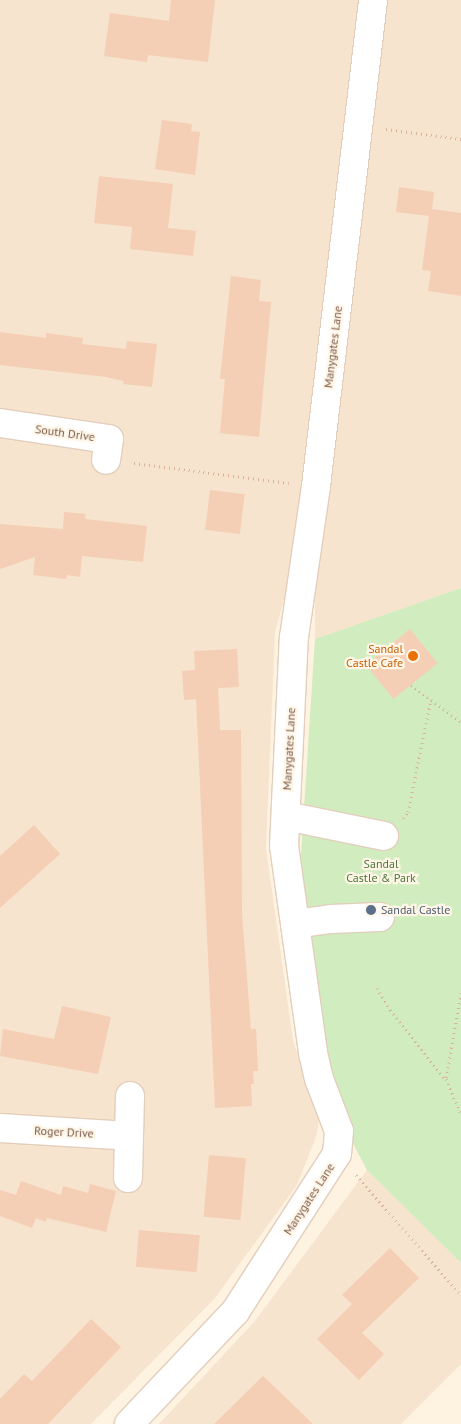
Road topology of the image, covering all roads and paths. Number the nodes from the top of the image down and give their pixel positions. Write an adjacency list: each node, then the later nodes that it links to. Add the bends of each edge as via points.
1 (373, 0): 2 (street, Manygates Lane)
2 (360, 126): 3 (path); 6 (street, Manygates Lane)
3 (461, 139)
4 (0, 423): 5 (street, South Drive, via 109,439)
5 (106, 460): 6 (path)
6 (316, 486): 10 (street, Manygates Lane, via 294,636)
7 (411, 685): 8 (path)
8 (431, 699): 9 (path); 11 (path, via 408,812)
9 (461, 722)
10 (286, 816): 11 (street); 13 (street, Manygates Lane, via 284,846)
11 (392, 829)
12 (380, 917): 13 (street)
13 (295, 924): 21 (street, Manygates Lane, via 313,1052 319,1079 339,1131)
14 (378, 988): 16 (path, via 390,1010)
15 (461, 993): 16 (path)
16 (446, 1079): 18 (path)
17 (130, 1096): 20 (street)
18 (461, 1114)
19 (0, 1128): 20 (street, Roger Drive)
20 (129, 1136): 22 (street)
21 (338, 1154): 23 (path); 24 (street, Manygates Lane, via 235,1312)
22 (128, 1178)
23 (461, 1295)
24 (129, 1424)

